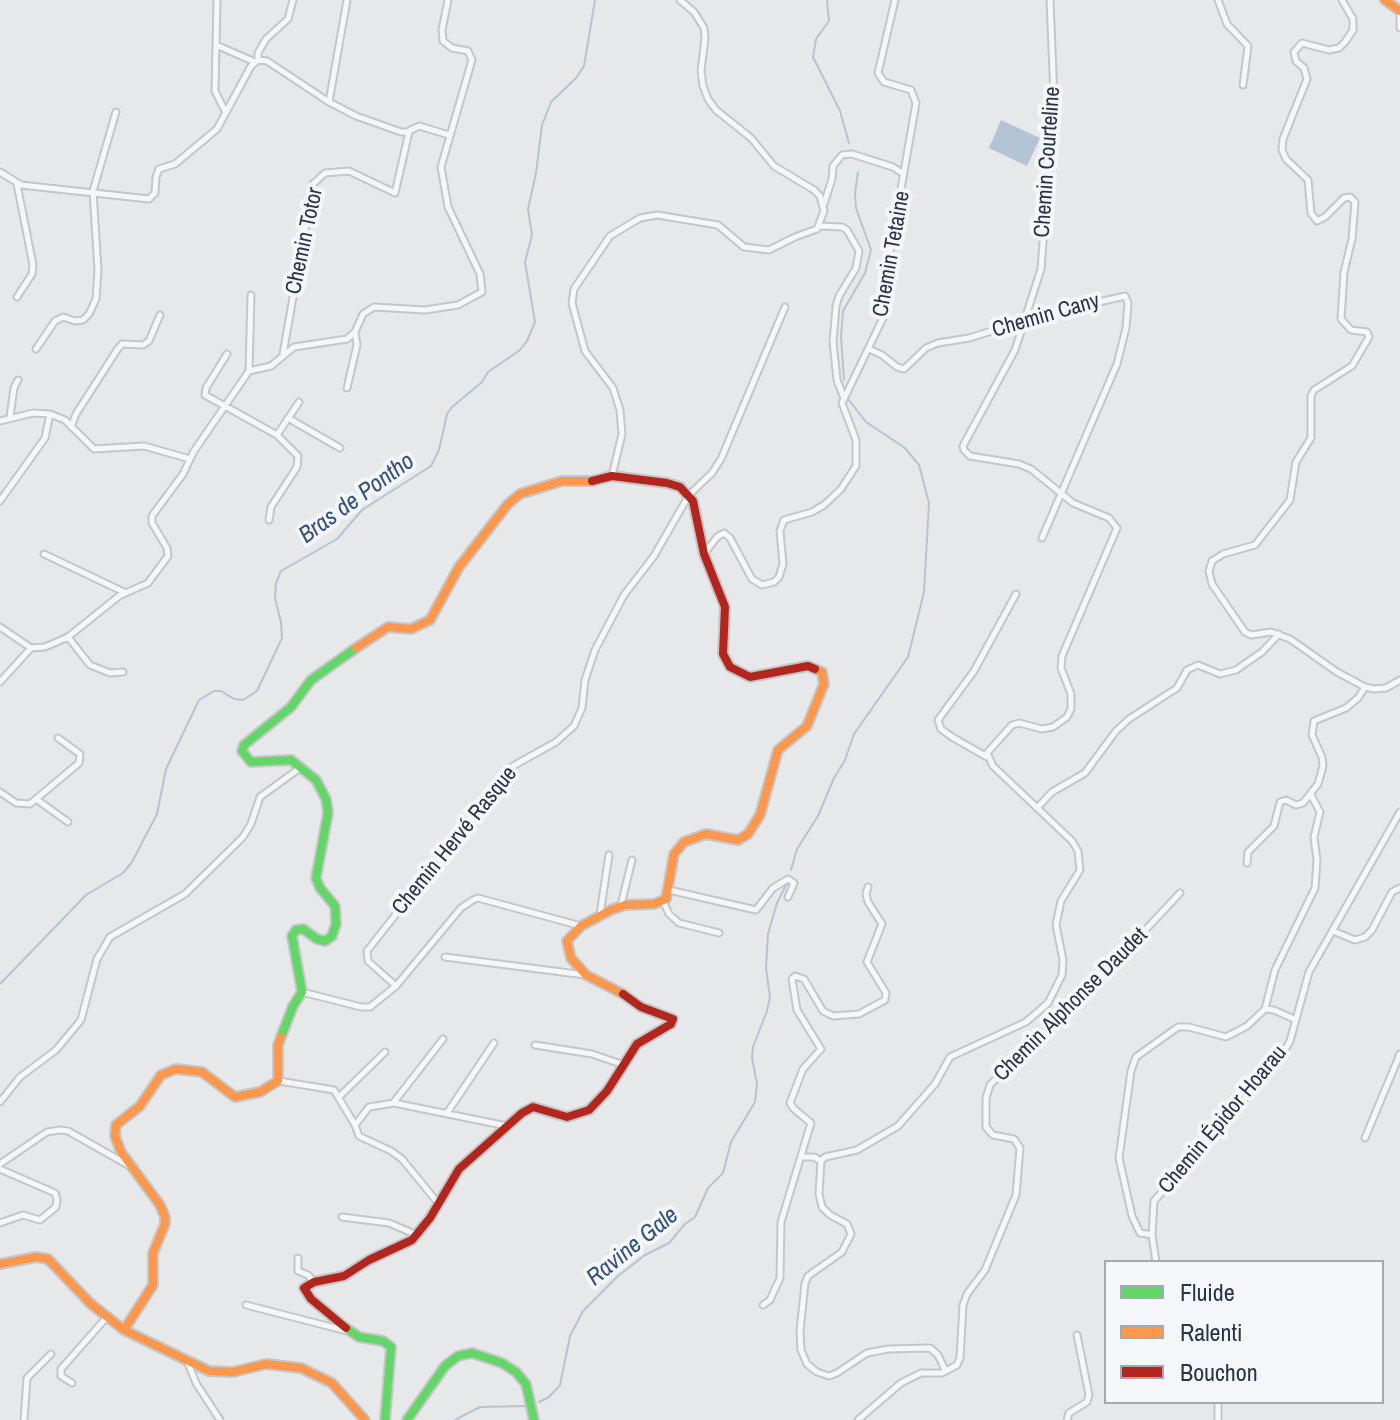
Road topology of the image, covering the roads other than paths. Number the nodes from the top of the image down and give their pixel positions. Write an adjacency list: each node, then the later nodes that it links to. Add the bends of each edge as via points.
1 (217, 0): 13 (street)
2 (293, 0): 14 (street, via 288,19 266,39)
3 (347, 0): 16 (street)
4 (448, 0): 20 (street, via 443,41 472,56)
5 (680, 0): 25 (street, via 704,28 703,86 716,110 751,138 774,166 814,190)
6 (895, 0): 22 (street, via 878,73 884,82 907,88 916,98)
7 (1050, 0): 31 (street, Chemin Courteline, via 1054,98 1041,269)
8 (1218, 0): 15 (street, via 1227,24 1248,46)
9 (1342, 0): 62 (street, via 1353,19 1345,42 1329,50 1302,43 1294,52 1307,79 1282,150 1308,180 1311,213 1317,221 1344,198 1355,202 1341,319 1369,337 1352,366 1311,396 1311,438 1296,462 1290,500 1255,545 1223,554 1212,561 1209,571 1212,584 1245,632)
10 (1385, 0): 11 (street)
11 (1400, 13): 12 (street)
12 (1400, 28)
13 (216, 45): 14 (street); 18 (street, via 215,91)
14 (257, 61): 16 (street, via 267,61); 18 (street)
15 (1243, 85)
16 (329, 102): 19 (street)
17 (116, 112): 24 (street)
18 (226, 113): 24 (street, via 202,143 175,164 159,169 153,196 145,200)
19 (409, 132): 20 (street, via 419,126); 36 (street, Chemin Totor, via 395,193 349,171 325,173 313,184)
20 (449, 135): 32 (street, via 441,167 448,207 480,274 482,292 458,305 425,310 374,307 363,314)
21 (0, 172): 23 (street)
22 (902, 174): 25 (street, Chemin Tetaine, via 845,154 835,161); 34 (street, Chemin Tetaine, via 884,316)
23 (17, 184): 24 (street); 28 (street, via 33,270)
24 (93, 191): 33 (street, via 96,299 83,320 55,321)
25 (824, 204): 26 (street)
26 (820, 226): 40 (street, Chemin Tetaine, via 847,230 859,251 836,306 833,342); 51 (street, via 769,250 744,247 718,225 657,215 640,218 610,236 574,289 572,303 585,351 613,388 620,410 622,434)
27 (251, 295): 37 (street)
28 (17, 297)
29 (785, 307): 53 (street, via 729,443 712,473)
30 (160, 315): 47 (street, via 149,341 122,344 117,350)
31 (1022, 321): 34 (street, Chemin Cany, via 926,348 904,369); 52 (street, Chemin Courteline, via 1015,350 963,446 970,456 1031,469); 52 (street, Chemin Cany, via 1121,295 1127,299 1117,364)
32 (355, 332): 36 (street, via 341,341 294,347); 39 (street)
33 (36, 349)
34 (869, 349): 40 (street, Chemin Tetaine)
35 (227, 354): 42 (street, via 205,393)
36 (283, 355): 37 (street, via 271,366)
37 (249, 371): 42 (street)
38 (18, 380): 44 (street)
39 (347, 388)
40 (844, 398): 58 (street, Chemin Tetaine, via 842,407 858,450 856,466 824,505 784,520 779,577 765,585 755,582 724,533)
41 (299, 402): 45 (street)
42 (224, 407): 48 (street); 50 (street)
43 (50, 414): 44 (street); 47 (street); 54 (street, via 45,438)
44 (10, 418): 46 (street)
45 (288, 418): 48 (street); 49 (street)
46 (0, 421)
47 (71, 427): 50 (street, via 94,449 144,446)
48 (277, 435): 55 (street, via 299,462)
49 (340, 448)
50 (190, 459): 59 (street, via 152,516 167,548 166,560 148,583)
51 (612, 476): 53 (street, via 667,483); 71 (street, via 553,483 514,498 459,567 430,620 411,629 379,632 311,680 291,707 242,748 251,762 285,758)
52 (1061, 492): 56 (street, Chemin Cany); 70 (street, via 1117,528 1062,656 1071,709 1053,727 1008,726 990,747)
53 (689, 495): 58 (street); 94 (street, Chemin Hervé Rasque, via 595,650 574,726 513,766 367,951 368,961)
54 (0, 501)
55 (269, 520)
56 (1042, 538)
57 (44, 554): 59 (street)
58 (704, 554): 83 (street, via 725,607 723,654 730,667 750,677 808,666 822,672 825,682 807,726 778,750 755,826 738,840 706,834 684,842 674,854)
59 (126, 593): 63 (street)
60 (1016, 594): 70 (street, via 974,671 938,720 941,729)
61 (0, 627): 64 (street)
62 (1279, 634): 68 (street); 75 (street, via 1236,670 1220,674 1198,665 1187,670 1177,688 1116,731 1085,773 1052,792)
63 (68, 637): 64 (street); 65 (street, via 90,665)
64 (31, 648): 67 (street)
65 (123, 672)
66 (1400, 680): 68 (street, via 1386,688)
67 (0, 682)
68 (1365, 687): 73 (street, via 1346,708 1318,717 1312,725 1323,766)
69 (58, 738): 74 (street, via 82,758)
70 (988, 758): 75 (street)
71 (301, 768): 95 (street, via 316,780 327,803 316,878 337,918 325,941 303,929 292,936); 106 (street, via 260,797 243,837 185,894 110,937 97,959 81,1020)
72 (0, 792): 74 (street, via 23,805)
73 (1311, 795): 80 (street, via 1299,804 1280,802 1274,826 1248,852); 96 (street, via 1320,812 1314,837 1315,888 1275,970)
74 (36, 799): 77 (street)
75 (1037, 808): 113 (street, via 1072,841 1081,860 1058,912 1063,960 1055,992 1026,1022 950,1057 935,1084 898,1126 857,1150)
76 (1400, 812): 90 (street, Chemin Épidor Hoarau)
77 (68, 822)
78 (609, 855): 88 (street)
79 (632, 860): 87 (street)
80 (1247, 863)
81 (868, 887): 112 (street, via 868,902 882,924 867,962 885,1000 859,1014 833,1016 823,1011 804,979 792,979 797,1010 821,1049 803,1069 790,1103 811,1123)
82 (1400, 888): 90 (street, via 1392,892 1365,937 1355,940)
83 (669, 890): 85 (street, via 756,910 776,885 788,879 794,883); 86 (street)
84 (1180, 893): 133 (street, Chemin Alphonse Daudet, via 1063,1018 990,1085 986,1127 993,1135 1014,1139 1020,1148 1016,1195 985,1270 963,1305 960,1358)
85 (788, 897)
86 (663, 901): 87 (street); 91 (street, via 679,923)
87 (620, 906): 88 (street)
88 (600, 915): 89 (street)
89 (581, 926): 93 (street, via 567,946); 94 (street, via 478,898 461,908)
90 (1333, 931): 97 (street, Chemin Épidor Hoarau, via 1309,972)
91 (719, 933)
92 (445, 957): 93 (street)
93 (586, 975): 103 (street, via 673,1019 669,1027 640,1041)
94 (396, 986): 95 (street, via 366,1008)
95 (302, 992): 104 (street, via 278,1045)
96 (1265, 1009): 97 (street); 120 (street, via 1226,1037 1189,1027 1173,1029 1136,1057 1119,1158 1132,1216 1140,1233)
97 (1294, 1020): 120 (street, Chemin Épidor Hoarau, via 1280,1059 1154,1201)
98 (443, 1039): 107 (street)
99 (494, 1043): 108 (street)
100 (535, 1045): 103 (street)
101 (385, 1052): 105 (street)
102 (1400, 1055): 111 (street)
103 (624, 1065): 110 (street, via 597,1104 582,1114 559,1116 533,1107)
104 (278, 1081): 105 (street, via 326,1087); 114 (street, via 244,1097 227,1093 193,1069 161,1075 140,1106 114,1128)
105 (340, 1096): 109 (street)
106 (0, 1102)
107 (394, 1103): 108 (street); 109 (street, via 369,1107)
108 (447, 1113): 110 (street)
109 (355, 1125): 116 (street, via 362,1139 402,1159)
110 (507, 1126): 116 (street, via 459,1169)
111 (1365, 1138)
112 (802, 1158): 113 (street); 126 (street, via 781,1222 780,1278)
113 (821, 1161): 133 (street, via 822,1207 847,1224 851,1234 842,1252 813,1270 805,1283 800,1341 807,1364 829,1376 867,1353 928,1348)
114 (129, 1166): 115 (street, via 60,1130 47,1132); 128 (street, via 160,1205 165,1224 153,1253 153,1285)
115 (0, 1167): 118 (street, via 55,1193 56,1207 40,1220 23,1215)
116 (438, 1203): 119 (street)
117 (342, 1217): 119 (street, via 389,1223)
118 (0, 1223)
119 (417, 1235): 124 (street, via 344,1276)
120 (1152, 1235): 122 (street, Chemin Épidor Hoarau)
121 (298, 1258): 124 (street, via 298,1271)
122 (1156, 1260)
123 (0, 1264): 127 (street, via 48,1259)
124 (314, 1282): 129 (street, via 304,1288 308,1296)
125 (246, 1305): 129 (street)
126 (763, 1305)
127 (106, 1318): 128 (street); 134 (street, via 61,1369 61,1376)
128 (124, 1330): 132 (street)
129 (351, 1332): 138 (street, via 391,1347)
130 (1077, 1335): 142 (street, via 1089,1395)
131 (51, 1354): 135 (street, via 27,1378)
132 (188, 1363): 136 (street); 137 (street, via 221,1372 266,1364 301,1368 332,1383)
133 (945, 1370): 141 (street, via 901,1383)
134 (72, 1383)
135 (24, 1420)
136 (220, 1420)
137 (365, 1420)
138 (385, 1420)
139 (407, 1420): 140 (street, via 445,1366 472,1353 516,1372 526,1384)
140 (534, 1420)
141 (858, 1420)
142 (1067, 1420)

